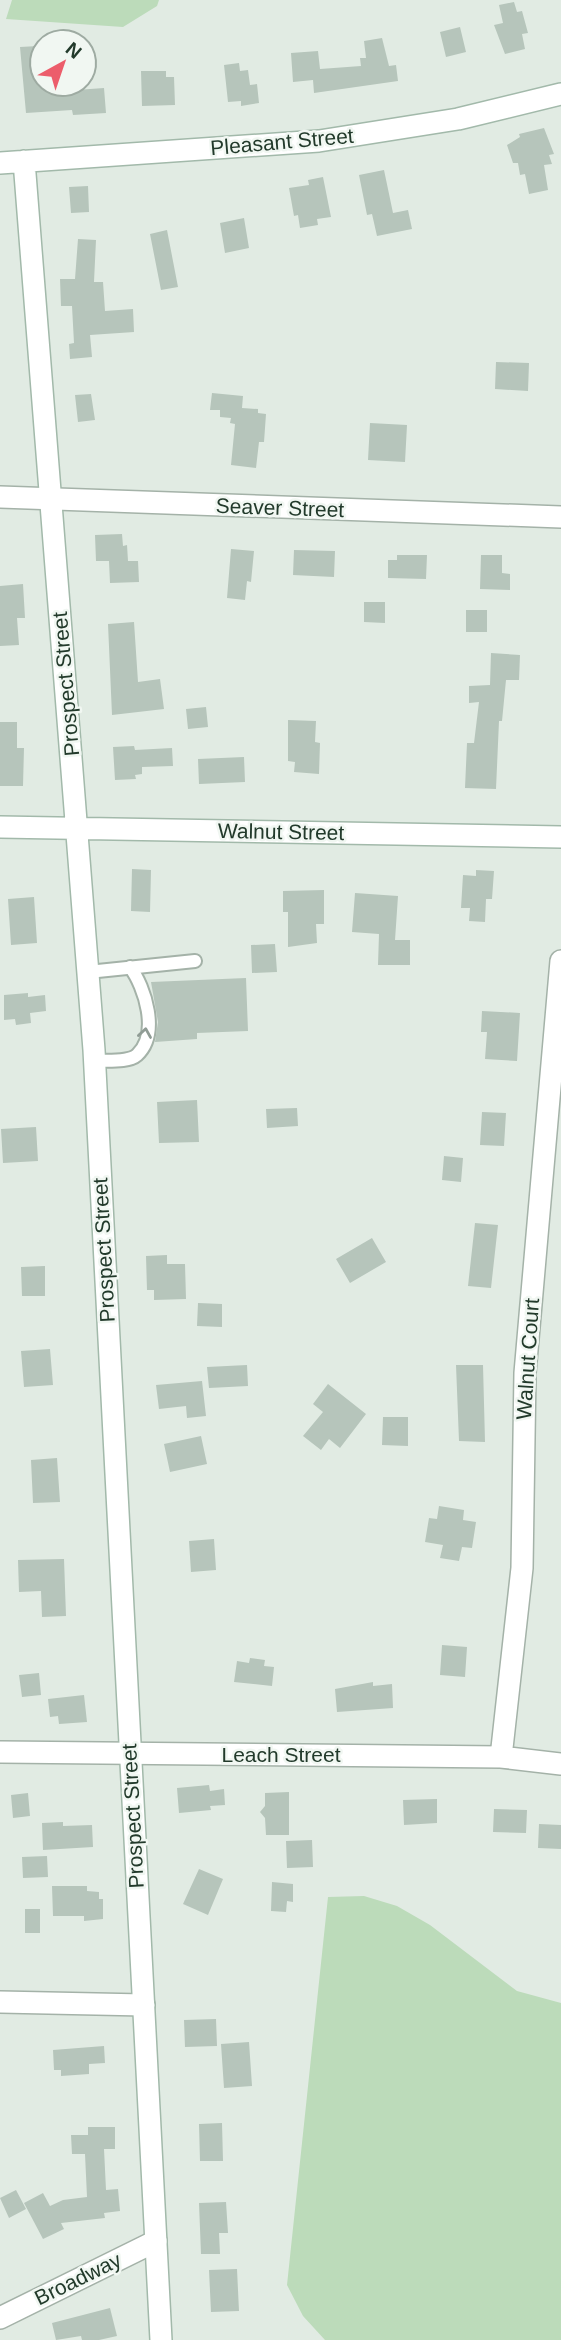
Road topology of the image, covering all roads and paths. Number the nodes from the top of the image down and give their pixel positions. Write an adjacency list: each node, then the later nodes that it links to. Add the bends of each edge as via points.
1 (561, 94): 2 (street, Pleasant Street, via 458,119 319,141)
2 (24, 161): 3 (street, Pleasant Street); 5 (street, Prospect Street)
3 (0, 163)
4 (0, 497): 5 (street, Seaver Street)
5 (51, 500): 6 (street, Seaver Street); 8 (street, Prospect Street)
6 (561, 517)
7 (0, 827): 8 (street, Walnut Street)
8 (77, 828): 9 (street, Walnut Street); 13 (street, Prospect Street)
9 (561, 838)
10 (195, 961): 12 (lane)
11 (561, 961): 17 (street, Walnut Court, via 525,1373 522,1568)
12 (130, 967): 13 (lane); 14 (lane, one-way to 12, via 131,1058 144,1043 144,995)
13 (88, 972): 14 (street, Prospect Street)
14 (94, 1061): 16 (street, Prospect Street)
15 (0, 1752): 16 (street, Leach Street)
16 (130, 1754): 17 (street, Leach Street); 20 (street, Prospect Street)
17 (500, 1757): 18 (street, Leach Street)
18 (561, 1764)
19 (0, 2002): 20 (street)
20 (144, 2005): 21 (street, Prospect Street)
21 (156, 2241): 22 (street, Broadway); 23 (street, Prospect Street)
22 (0, 2318)
23 (162, 2340)

